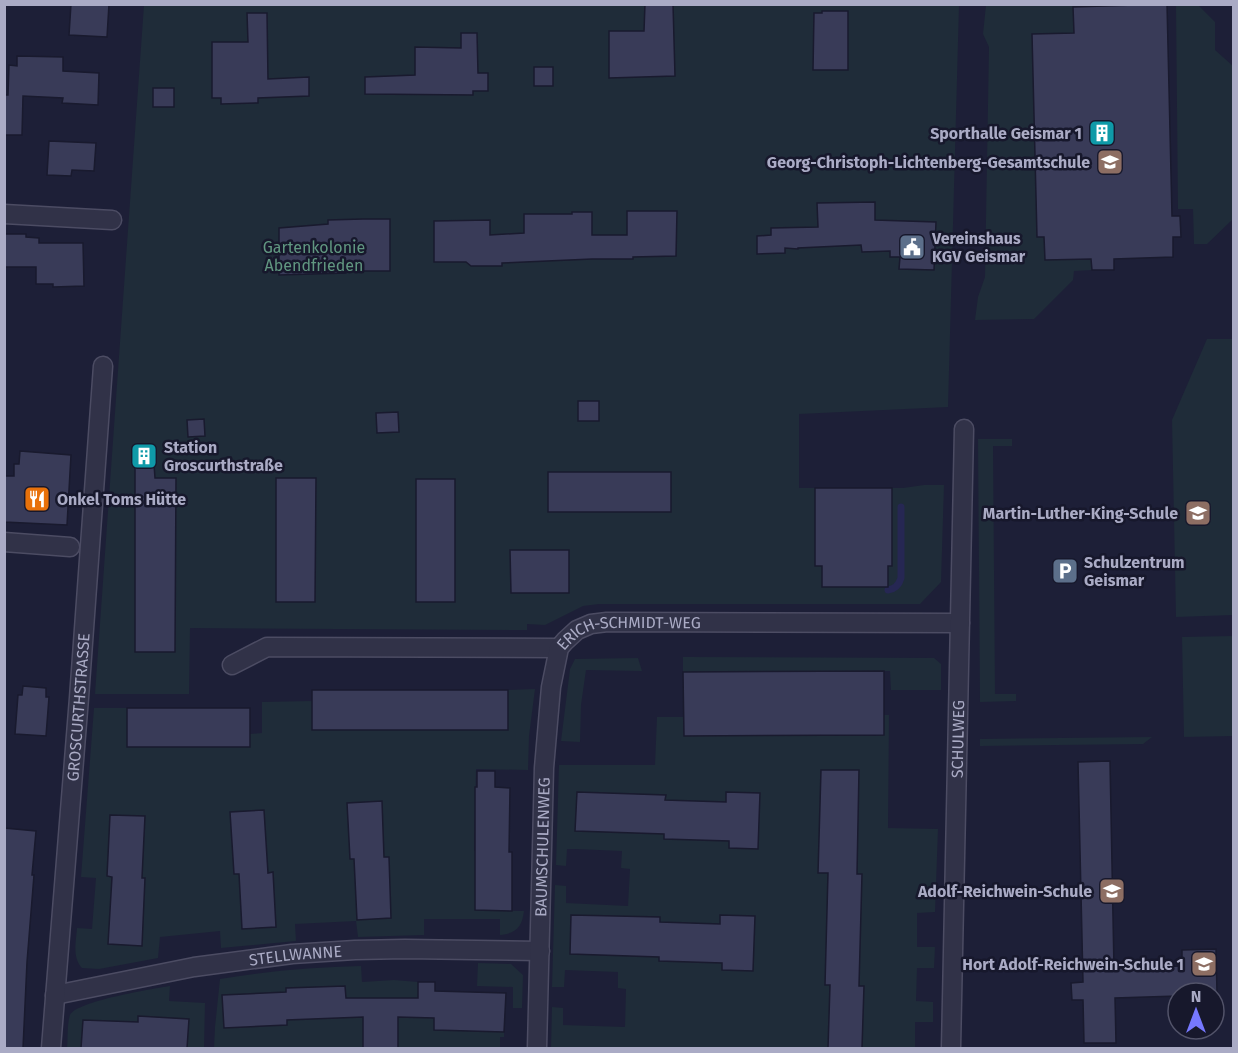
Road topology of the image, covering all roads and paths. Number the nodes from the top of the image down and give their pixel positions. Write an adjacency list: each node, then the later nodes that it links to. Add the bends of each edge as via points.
1 (4, 214): 2 (street)
2 (112, 220)
3 (103, 366): 11 (street, GROSCURTHSTRASSE)
4 (964, 429): 7 (street, SCHULWEG)
5 (4, 542): 6 (street)
6 (70, 547)
7 (960, 623): 8 (street, ERICH-SCHMIDT-WEG, via 607,622 578,630); 14 (street, SCHULWEG)
8 (559, 648): 9 (street, ERICH-SCHMIDT-WEG, via 267,647); 10 (street, BAUMSCHULENWEG, via 551,687 544,768)
9 (232, 665)
10 (540, 951): 11 (street, STELLWANNE, via 405,949 292,954 194,967); 13 (street, BAUMSCHULENWEG)
11 (55, 995): 12 (street, GROSCURTHSTRASSE)
12 (51, 1048)
13 (537, 1048)
14 (951, 1048)

